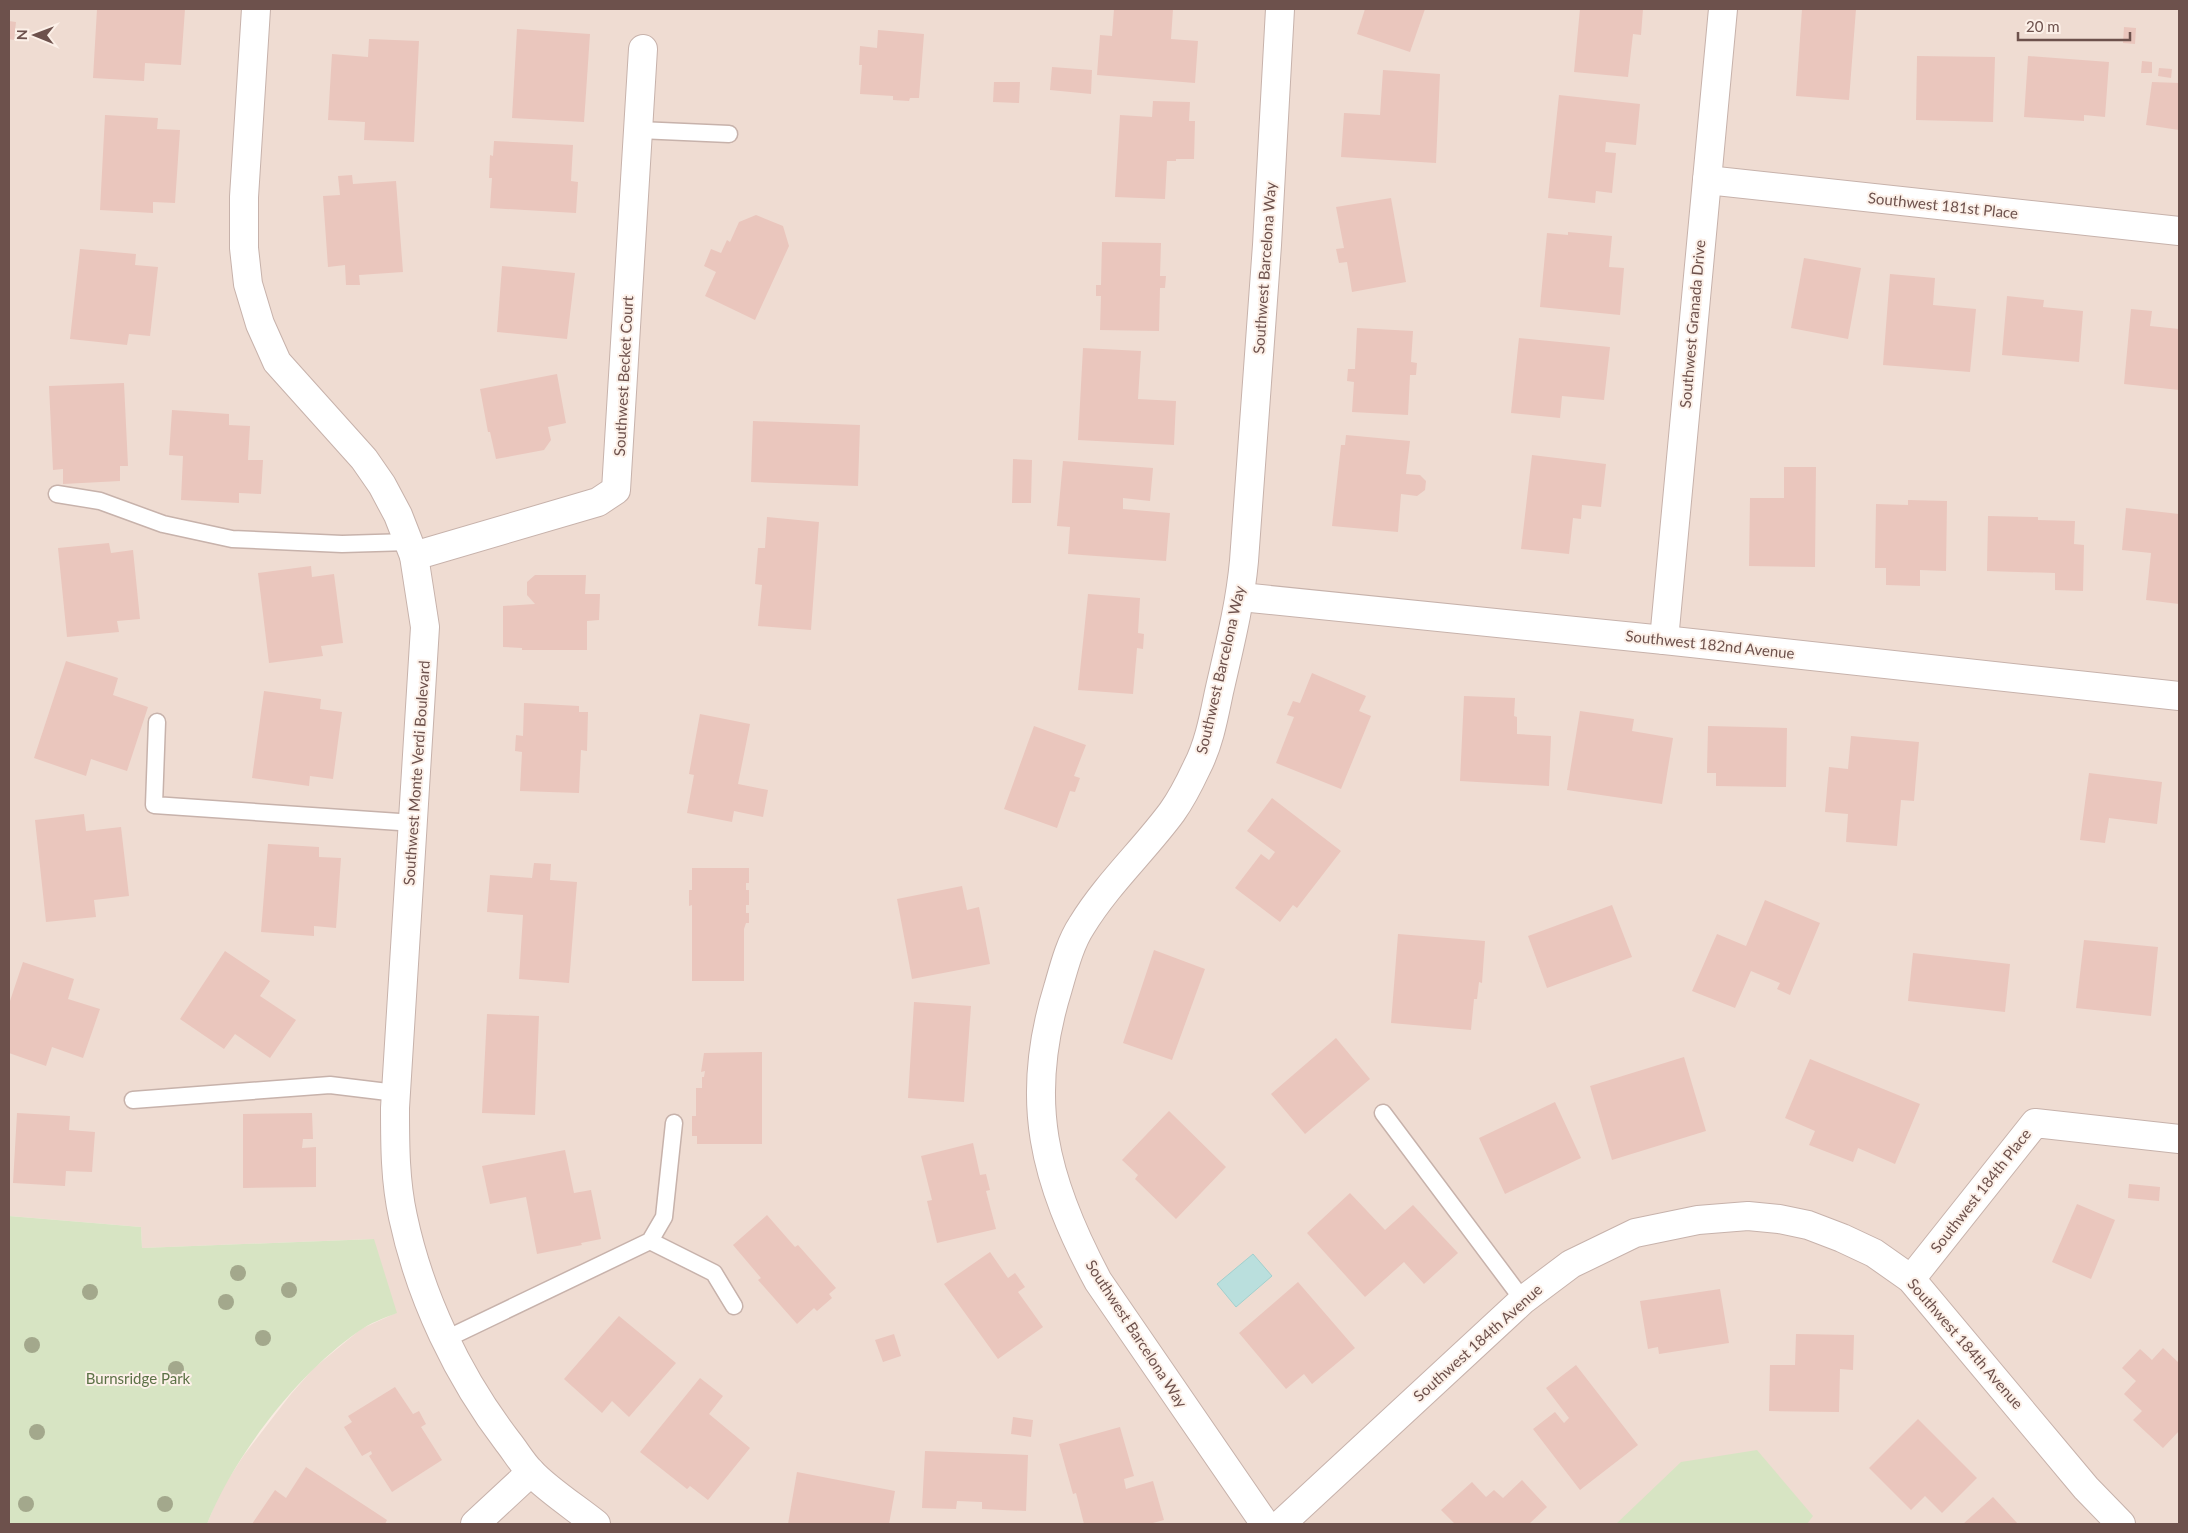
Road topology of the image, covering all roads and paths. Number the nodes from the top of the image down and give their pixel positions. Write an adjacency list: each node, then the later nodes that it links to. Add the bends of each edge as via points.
1 (256, 9): 10 (street, Southwest Monte Verdi Boulevard, via 244,197 248,284 260,324 277,362 364,459 382,485)
2 (1280, 9): 11 (street, Southwest Barcelona Way, via 1267,245)
3 (1723, 9): 7 (street, Southwest Granada Drive)
4 (643, 49): 5 (street, Southwest Becket Court)
5 (639, 130): 6 (lane); 10 (street, Southwest Becket Court, via 616,490 598,502)
6 (729, 134)
7 (1707, 180): 8 (street, Southwest 181st Place); 12 (street, Southwest Granada Drive)
8 (2179, 231)
9 (57, 494): 10 (lane, via 100,501 163,524 232,538)
10 (412, 549): 15 (street, Southwest Monte Verdi Boulevard, via 425,627)
11 (1241, 597): 12 (street, Southwest 182nd Avenue); 29 (street, Southwest Barcelona Way, via 1212,721 1198,765 1174,810 1081,926 1049,1016 1040,1079 1043,1136 1056,1188 1075,1238 1098,1281)
12 (1664, 640): 13 (street, Southwest 182nd Avenue)
13 (2179, 696)
14 (157, 722): 15 (lane, via 154,805)
15 (414, 823): 16 (street, Southwest Monte Verdi Boulevard)
16 (396, 1093): 17 (lane, via 330,1086); 25 (street, Southwest Monte Verdi Boulevard, via 396,1166 403,1217 417,1269)
17 (133, 1100)
18 (1383, 1113): 23 (lane)
19 (674, 1123): 21 (lane, via 664,1217)
20 (2179, 1139): 22 (street, Southwest 184th Place, via 2035,1123)
21 (650, 1241): 24 (lane, via 714,1273); 25 (lane)
22 (1912, 1280): 23 (street, Southwest 184th Avenue, via 1874,1253 1842,1238 1808,1225 1748,1216 1698,1220 1635,1234 1571,1264); 31 (street, Southwest 184th Avenue, via 2086,1488)
23 (1523, 1300): 30 (street, Southwest 184th Avenue)
24 (734, 1306)
25 (446, 1339): 26 (street, Southwest Monte Verdi Boulevard, via 461,1371 496,1427)
26 (531, 1472): 27 (street); 28 (street, Southwest Monte Verdi Boulevard)
27 (475, 1524)
28 (596, 1524)
29 (1265, 1524)
30 (1281, 1524)
31 (2121, 1524)

